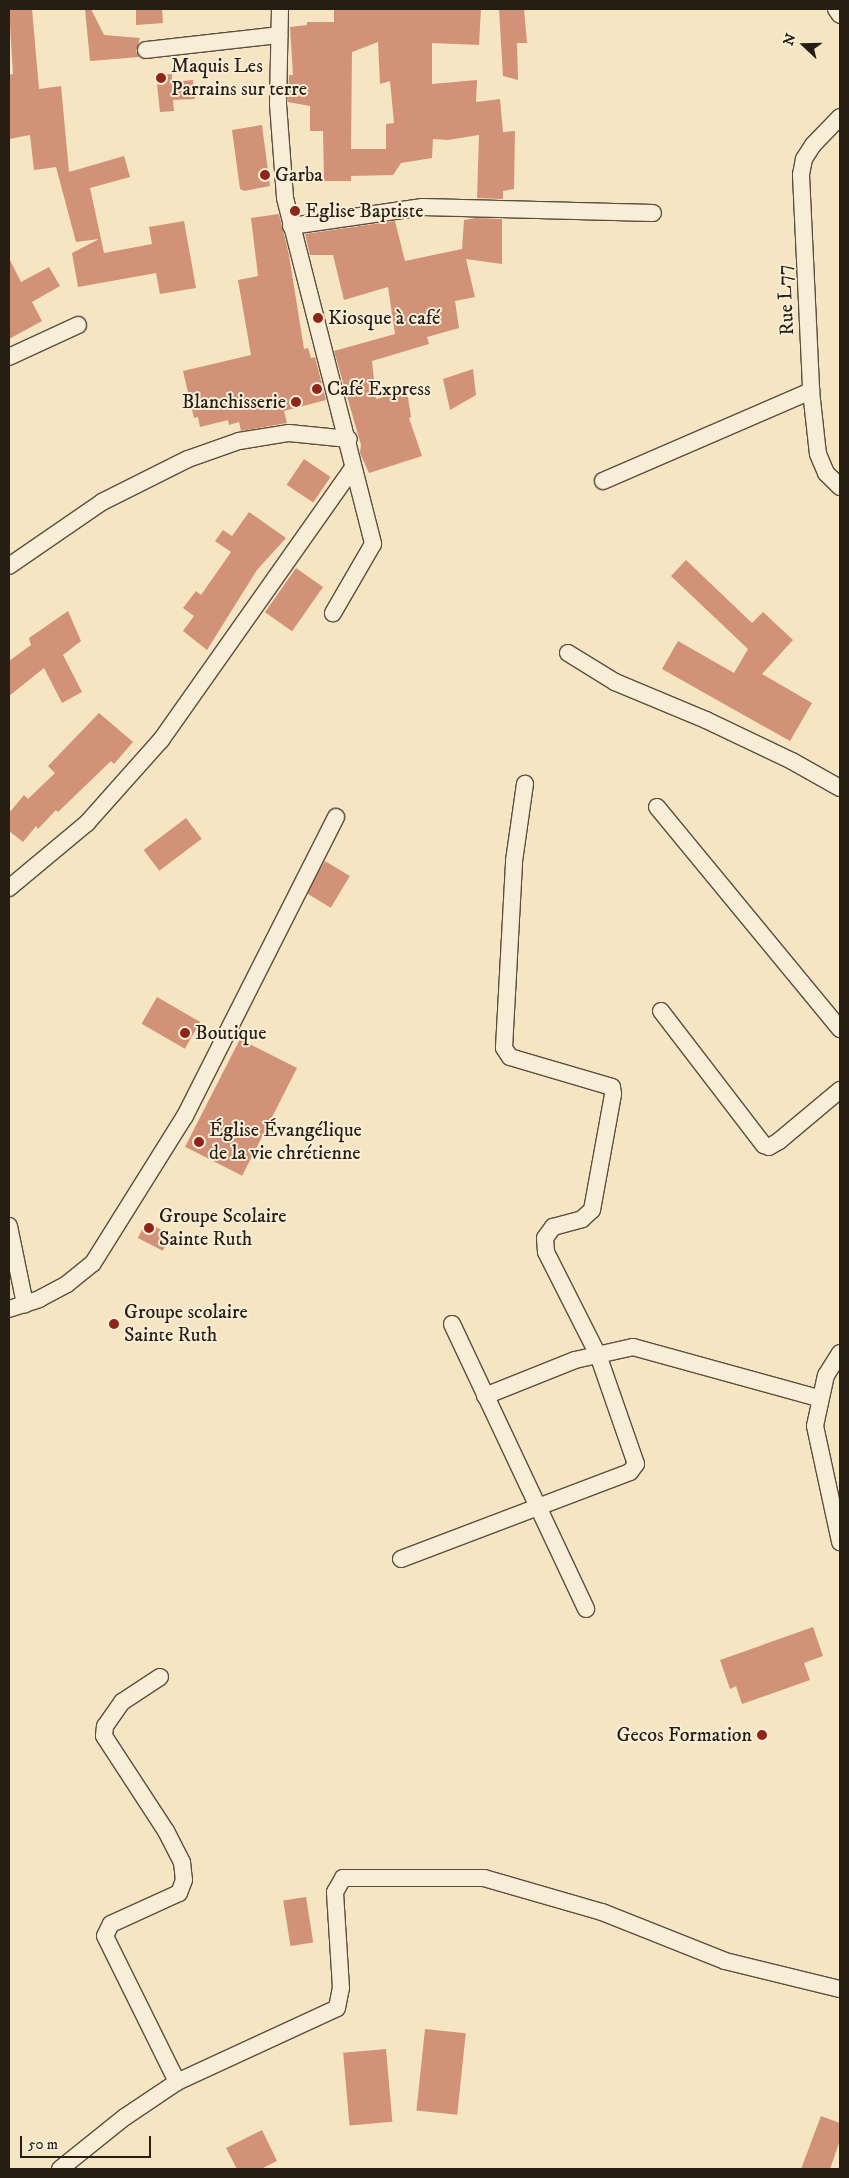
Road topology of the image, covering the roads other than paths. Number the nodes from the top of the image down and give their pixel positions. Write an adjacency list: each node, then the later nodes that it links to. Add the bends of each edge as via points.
1 (280, 9): 4 (street)
2 (836, 9): 3 (street)
3 (840, 15)
4 (279, 35): 5 (street); 8 (street, via 278,104 285,198)
5 (146, 50)
6 (840, 117): 11 (street, Rue L77, via 813,145 804,159 801,175)
7 (653, 213): 8 (street, via 423,207)
8 (291, 226): 12 (street)
9 (78, 326): 10 (street)
10 (9, 358)
11 (811, 391): 14 (street); 15 (street, Rue L77, via 818,454 826,473)
12 (348, 439): 13 (street); 16 (street, via 289,433 239,441 188,459 102,502)
13 (352, 469): 17 (street, via 371,526 373,544); 23 (street, via 161,740 87,823)
14 (603, 481)
15 (840, 487)
16 (9, 566)
17 (332, 613)
18 (568, 653): 20 (street, via 615,682 732,732)
19 (525, 784): 32 (street, via 512,889 504,1048 510,1057 606,1083 614,1094 592,1210 582,1219 553,1227 545,1238 546,1252)
20 (840, 788)
21 (657, 807): 25 (street)
22 (336, 818): 28 (street, via 185,1116 93,1263 67,1284)
23 (9, 888)
24 (661, 1012): 26 (street, via 764,1145 769,1147 779,1141)
25 (840, 1029)
26 (840, 1090)
27 (9, 1226): 28 (street)
28 (25, 1304): 29 (street)
29 (9, 1309)
30 (452, 1324): 33 (street)
31 (840, 1353): 34 (street, via 826,1375)
32 (598, 1355): 33 (street, via 575,1360); 34 (street, via 640,1348); 35 (street, via 636,1464 630,1472)
33 (485, 1396): 35 (street)
34 (818, 1398): 36 (street, via 814,1426)
35 (536, 1505): 37 (street); 38 (street)
36 (840, 1542)
37 (401, 1559)
38 (586, 1609)
39 (160, 1677): 41 (street, via 122,1702 105,1726 104,1736 166,1831 182,1862 184,1880 179,1893 111,1924 106,1928 105,1936)
40 (840, 1989): 41 (street, via 725,1961 602,1912 484,1878 343,1878 335,1892 341,1988 337,2008)
41 (177, 2082): 42 (street, via 125,2117)
42 (60, 2169)

